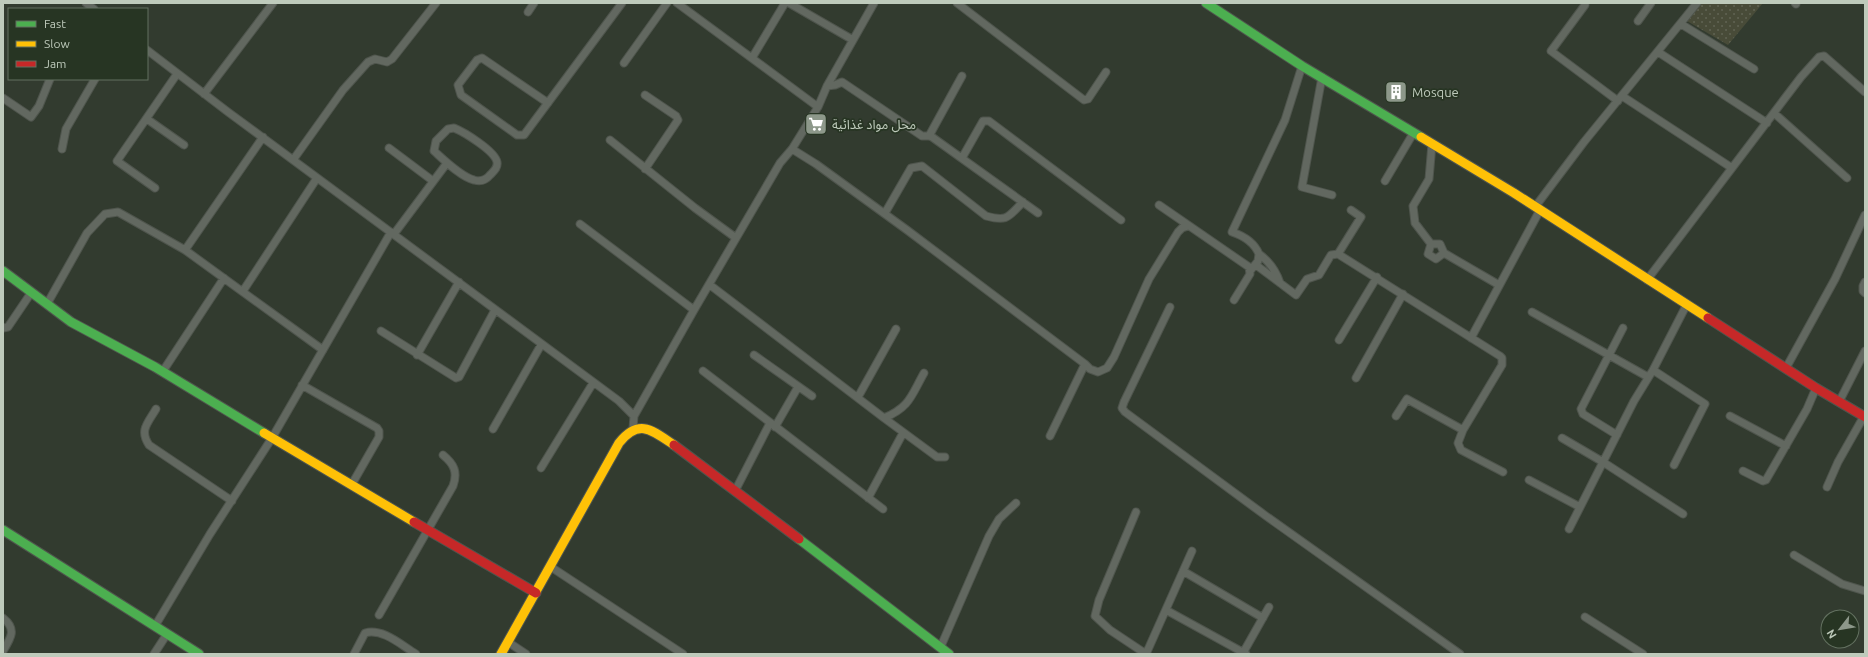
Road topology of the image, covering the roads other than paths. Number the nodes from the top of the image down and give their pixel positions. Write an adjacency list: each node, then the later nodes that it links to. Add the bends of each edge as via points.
1 (273, 3): 33 (street)
2 (436, 3): 52 (street, via 392,59 387,62 375,59 368,62 343,90)
3 (534, 3): 15 (street)
4 (622, 3): 37 (street)
5 (667, 3): 22 (street)
6 (677, 3): 21 (street)
7 (785, 3): 21 (street)
8 (789, 3): 18 (street)
9 (874, 3): 18 (street)
10 (957, 3): 25 (street, via 1084,100 1088,99)
11 (1206, 3): 23 (street)
12 (1651, 3): 16 (street)
13 (1697, 3): 17 (street)
14 (1585, 5): 36 (street, via 1551,51)
15 (528, 12)
16 (1638, 21)
17 (1681, 24): 20 (street); 24 (street)
18 (853, 40): 31 (street)
19 (148, 51): 26 (street)
20 (1658, 52): 36 (street); 41 (street)
21 (752, 58): 38 (street)
22 (624, 63)
23 (1302, 66): 28 (street); 77 (street, via 1285,120 1232,232 1242,235)
24 (1754, 69)
25 (1106, 72)
26 (177, 74): 33 (street); 40 (street)
27 (962, 76): 43 (street)
28 (1322, 77): 42 (street); 61 (street, via 1302,187)
29 (50, 80): 35 (street, via 39,106 31,117)
30 (94, 80): 49 (street, via 66,130)
31 (827, 86): 38 (street); 43 (street, via 835,86 842,82 922,136)
32 (1865, 92): 39 (street, via 1821,56 1801,77)
33 (204, 94): 44 (street)
34 (646, 95): 55 (street, via 678,120)
35 (3, 98)
36 (1620, 98): 54 (street); 64 (street, via 1572,157)
37 (548, 103): 37 (street, via 526,133 517,136 461,95 458,85 477,60 482,58)
38 (818, 107): 50 (street)
39 (1774, 113): 41 (street); 57 (street)
40 (147, 119): 47 (street); 60 (street, via 117,162)
41 (1767, 123): 54 (street)
42 (1414, 132): 46 (street); 58 (street)
43 (929, 136): 51 (street)
44 (263, 137): 52 (street); 75 (street)
45 (610, 140): 55 (street)
46 (1432, 144): 64 (street); 74 (street, via 1430,179 1413,206 1415,223)
47 (184, 145)
48 (389, 148): 59 (street)
49 (62, 149)
50 (792, 149): 67 (street); 73 (street, via 780,163)
51 (962, 158): 62 (street); 69 (street, via 983,121 989,121)
52 (293, 160): 56 (street)
53 (447, 163): 53 (street, via 434,151 434,147 436,141 448,129 454,128 494,155 497,162 496,168 487,179 481,181 473,180); 59 (street)
54 (1732, 168): 83 (street)
55 (645, 169): 73 (street)
56 (317, 178): 72 (street); 89 (street)
57 (1847, 178)
58 (1386, 181)
59 (433, 182): 72 (street)
60 (155, 188)
61 (1332, 195)
62 (1023, 202): 66 (street); 67 (street, via 1008,218 999,220 986,216 922,166 911,168)
63 (1158, 205): 71 (street)
64 (1538, 208): 83 (street); 88 (street)
65 (1351, 210): 78 (street, via 1361,217)
66 (1038, 213)
67 (885, 214): 112 (street)
68 (1865, 215): 113 (street, via 1835,279)
69 (1120, 220)
70 (580, 224): 98 (street)
71 (1188, 226): 79 (street); 112 (street, via 1178,232 1149,279 1107,368 1098,372)
72 (392, 233): 84 (street); 107 (street)
73 (736, 238): 87 (street)
74 (1430, 244): 76 (street, via 1440,244); 76 (street, via 1428,254 1431,256 1436,259)
75 (185, 250): 82 (street); 94 (street, via 118,212 105,214 87,233)
76 (1444, 253): 88 (street)
77 (1260, 254): 79 (street); 86 (street, via 1277,271)
78 (1338, 254): 81 (street); 86 (street, via 1331,255 1319,275 1307,279 1296,296)
79 (1253, 268): 86 (street); 93 (street)
80 (3, 271): 90 (street)
81 (1376, 277): 92 (street); 105 (street)
82 (224, 278): 89 (street); 115 (street)
83 (1647, 280): 95 (street)
84 (459, 282): 97 (street); 110 (street)
85 (1865, 282): 91 (street)
86 (1280, 284)
87 (710, 285): 98 (street); 125 (street)
88 (1499, 285): 104 (street)
89 (243, 291): 107 (street)
90 (31, 293): 94 (street); 100 (street, via 8,327)
91 (1865, 293)
92 (1402, 294): 104 (street); 119 (street)
93 (1234, 300)
94 (47, 304): 115 (street, via 70,322)
95 (1687, 304): 113 (street); 114 (street)
96 (1170, 307): 191 (street, via 1124,402 1122,408 1125,412)
97 (495, 310): 106 (street); 110 (street, via 459,377 456,378)
98 (694, 310): 128 (street)
99 (1532, 312): 109 (street)
100 (3, 328)
101 (1623, 328): 109 (street)
102 (896, 329): 125 (street)
103 (381, 331): 110 (street)
104 (1471, 338): 136 (street, via 1500,356 1502,362)
105 (1339, 340)
106 (541, 345): 120 (street); 135 (street)
107 (323, 350): 121 (street)
108 (1865, 351): 126 (street)
109 (1608, 354): 118 (street); 138 (street, via 1582,411)
110 (417, 355)
111 (754, 355): 122 (street)
112 (1085, 364): 139 (street)
113 (1786, 368): 123 (street)
114 (1653, 370): 118 (street); 146 (street, via 1705,404)
115 (163, 371): 140 (street)
116 (702, 371): 133 (street)
117 (924, 374): 132 (street, via 905,406)
118 (1648, 377): 138 (street)
119 (1356, 378)
120 (593, 383): 128 (street, via 628,408); 147 (street)
121 (302, 385): 140 (street); 151 (street, via 379,431 379,437)
122 (798, 387): 124 (street); 133 (street)
123 (1816, 388): 126 (street); 142 (street)
124 (812, 396)
125 (858, 397): 132 (street)
126 (1839, 402): 131 (street)
127 (156, 409): 155 (street, via 143,431 149,445)
128 (634, 416): 134 (street)
129 (1396, 416): 136 (street, via 1407,399)
130 (1730, 416): 142 (street)
131 (1865, 416): 152 (street, via 1838,462)
132 (884, 418): 137 (street)
133 (772, 425): 153 (street); 154 (street)
134 (633, 428): 153 (street, via 649,429 678,447); 166 (street, via 619,443)
135 (493, 429)
136 (1463, 430): 149 (street, via 1458,443 1461,450)
137 (902, 433): 144 (street, via 937,457); 154 (street)
138 (1617, 435): 145 (street)
139 (1050, 436)
140 (272, 438): 151 (street); 155 (street)
141 (1562, 438): 145 (street)
142 (1786, 446): 148 (street, via 1765,481)
143 (443, 455): 161 (street, via 453,464 456,478)
144 (944, 457)
145 (1603, 462): 157 (street); 160 (street)
146 (1674, 465)
147 (542, 468)
148 (1744, 470)
149 (1503, 472)
150 (1529, 480): 157 (street)
151 (352, 484): 161 (street)
152 (1827, 487)
153 (735, 491): 179 (street)
154 (868, 498): 158 (street)
155 (232, 501): 176 (street)
156 (1016, 503): 179 (street, via 999,519 989,536)
157 (1580, 507): 162 (street)
158 (883, 509)
159 (1136, 512): 190 (street, via 1099,600 1095,616 1110,630)
160 (1683, 514)
161 (430, 529): 169 (street); 172 (street)
162 (1568, 529)
163 (3, 530): 176 (street)
164 (1192, 551): 167 (street)
165 (1794, 555): 168 (street, via 1842,584)
166 (550, 567): 169 (street); 188 (street)
167 (1183, 571): 171 (street); 175 (street)
168 (1865, 591)
169 (536, 593): 178 (street)
170 (1269, 607): 175 (street)
171 (1166, 610): 181 (street); 190 (street)
172 (379, 615)
173 (1585, 617): 192 (street)
174 (3, 618): 180 (street, via 11,627 12,636)
175 (1263, 618): 181 (street)
176 (155, 626): 177 (street)
177 (167, 634): 182 (street); 183 (street)
178 (508, 642): 186 (street); 187 (street)
179 (940, 646): 189 (street)
180 (3, 651)
181 (1244, 653)
182 (154, 654)
183 (199, 654)
184 (354, 654): 185 (street, via 365,633 373,631 383,634)
185 (416, 654)
186 (501, 654)
187 (526, 654)
188 (683, 654)
189 (949, 654)
190 (1146, 654)
191 (1460, 654)
192 (1643, 654)

